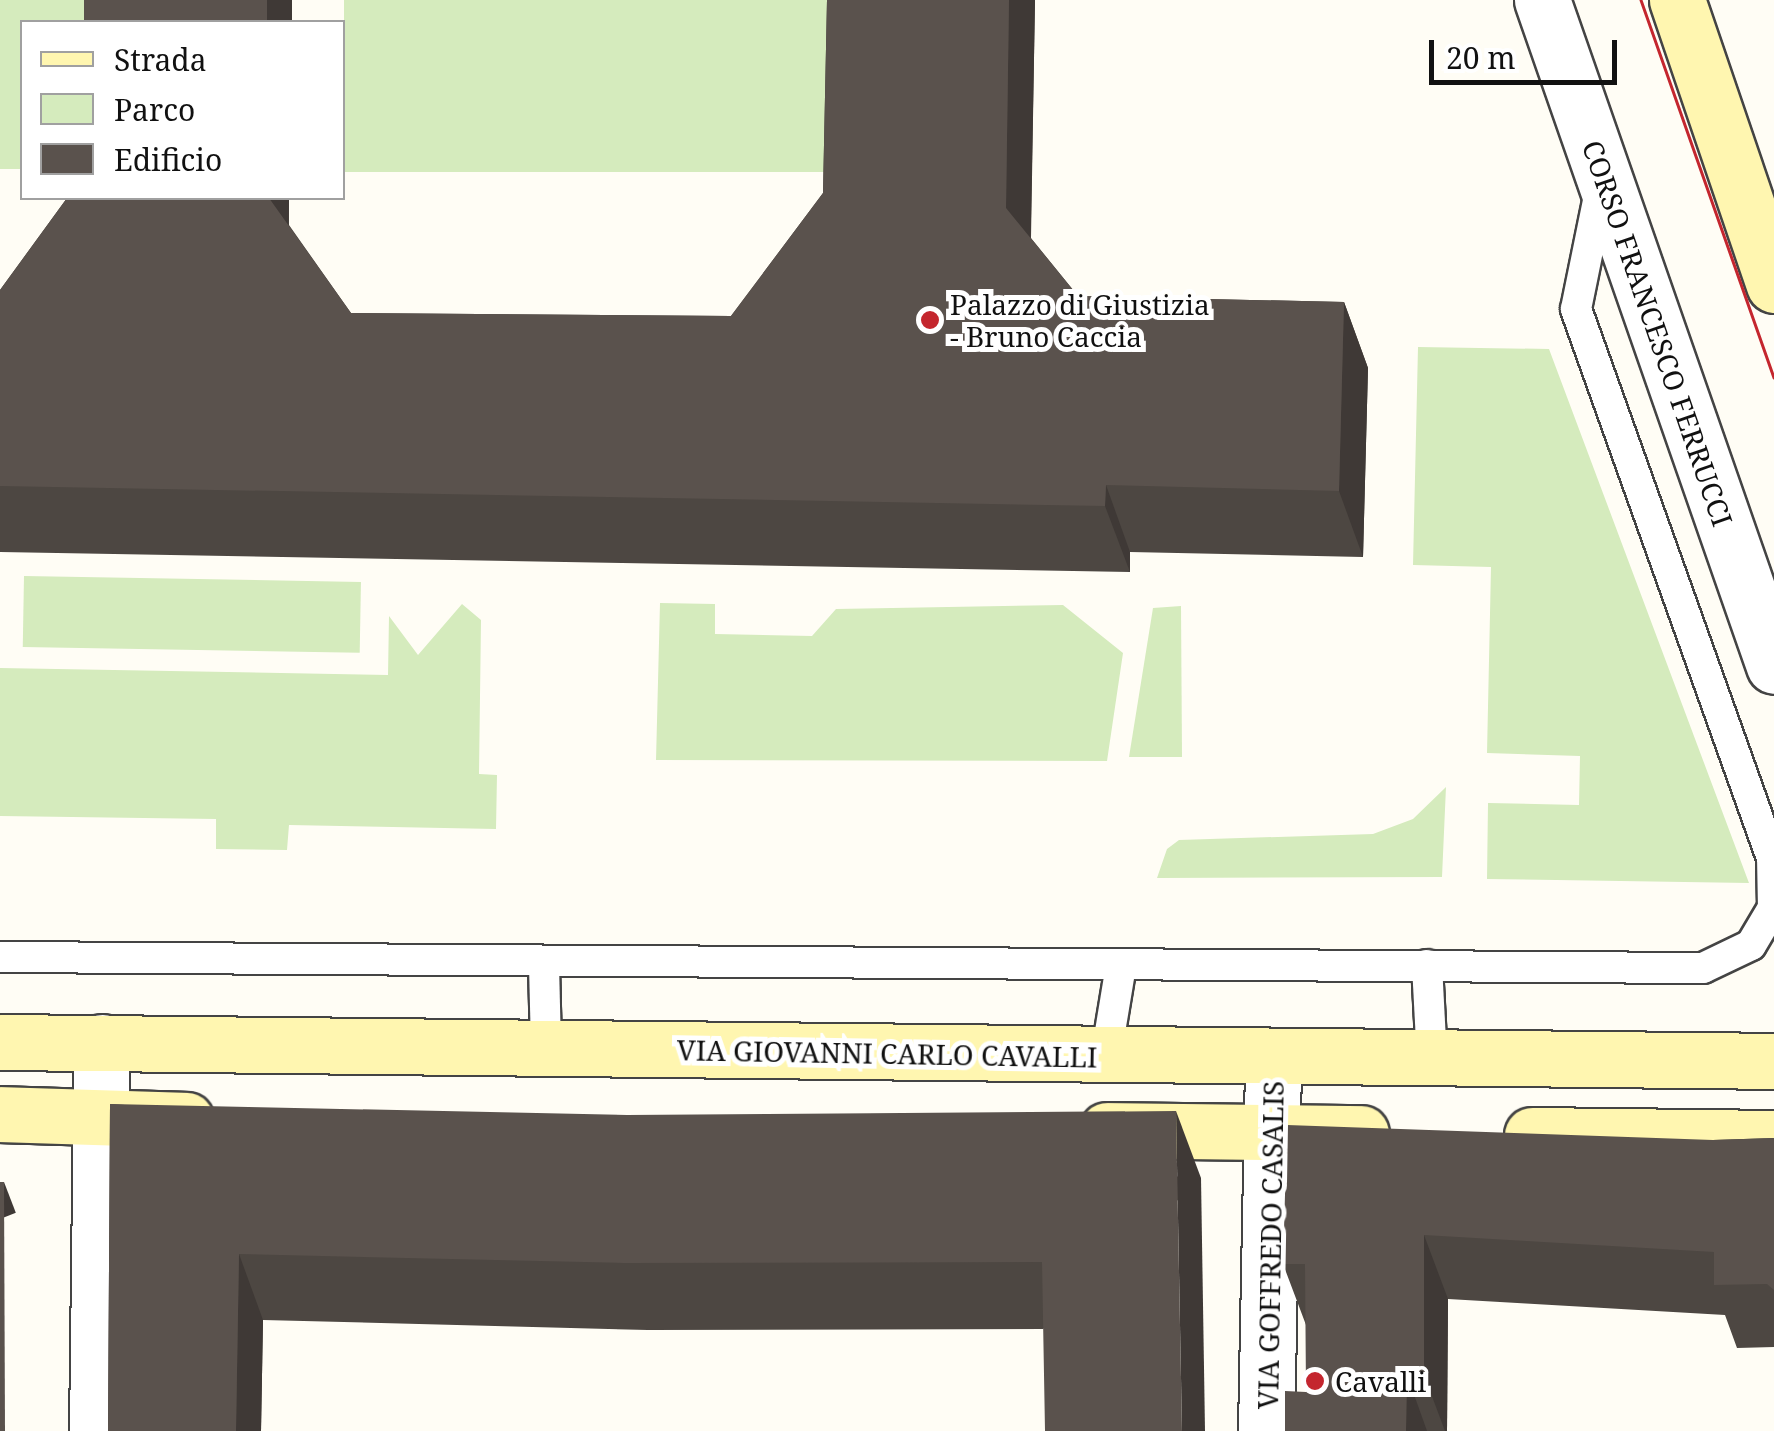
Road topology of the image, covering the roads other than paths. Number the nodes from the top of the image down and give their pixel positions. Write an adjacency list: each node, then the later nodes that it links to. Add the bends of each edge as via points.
1 (1542, 0): 3 (street, CORSO FRANCESCO FERRUCCI)
2 (1677, 0): 4 (street)
3 (1603, 174): 5 (street, CORSO FRANCESCO FERRUCCI); 9 (lane, via 1576,309 1772,858 1773,908 1751,945 1703,968)
4 (1774, 285)
5 (1774, 666)
6 (0, 958): 7 (lane)
7 (544, 965): 8 (lane); 12 (lane)
8 (1121, 965): 9 (lane); 13 (lane)
9 (1427, 965): 16 (lane)
10 (0, 1042): 11 (street, VIA GIOVANNI CARLO CAVALLI)
11 (102, 1042): 12 (street, VIA GIOVANNI CARLO CAVALLI); 18 (street)
12 (546, 1048): 13 (street, VIA GIOVANNI CARLO CAVALLI)
13 (1106, 1056): 14 (street, VIA GIOVANNI CARLO CAVALLI)
14 (1273, 1059): 16 (street, VIA GIOVANNI CARLO CAVALLI); 21 (street, VIA GOFFREDO CASALIS)
15 (1774, 1060): 16 (street, VIA GIOVANNI CARLO CAVALLI)
16 (1432, 1062)
17 (0, 1114): 18 (street)
18 (104, 1119): 19 (street); 25 (street)
19 (243, 1120)
20 (1056, 1130): 21 (street)
21 (1274, 1132): 22 (street); 26 (street, VIA GOFFREDO CASALIS)
22 (1408, 1134)
23 (1486, 1134): 24 (street)
24 (1774, 1138)
25 (97, 1431)
26 (1266, 1431)

